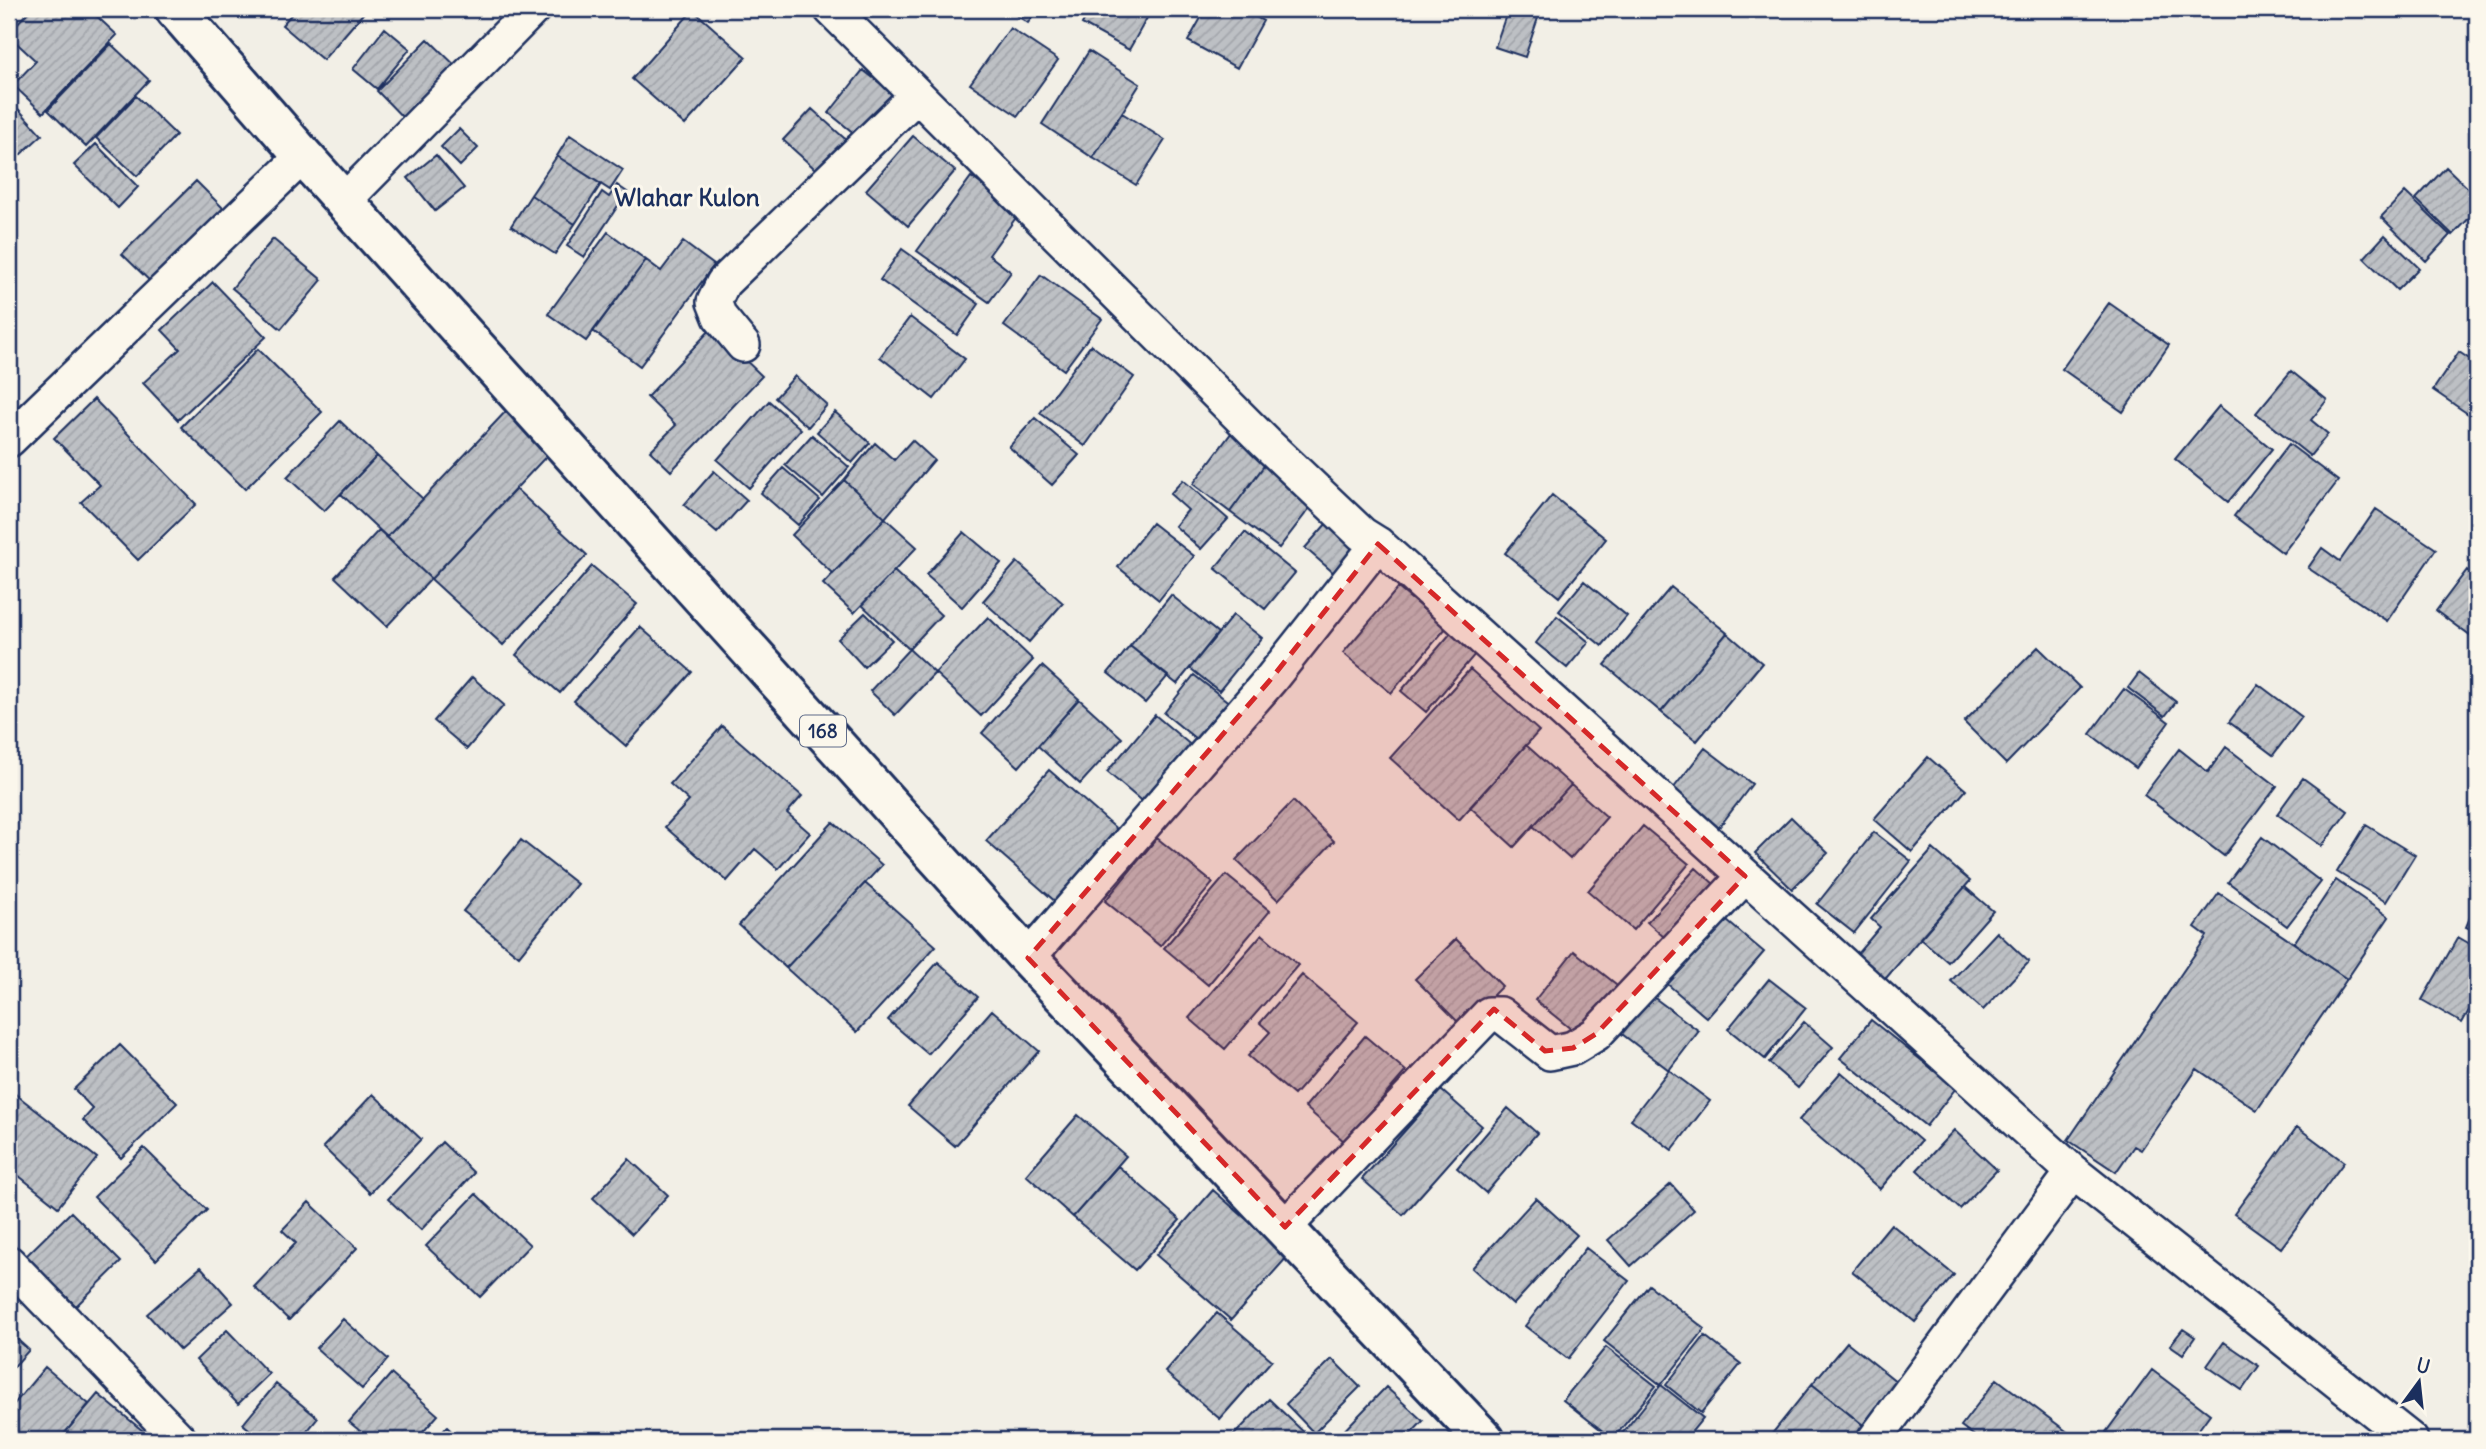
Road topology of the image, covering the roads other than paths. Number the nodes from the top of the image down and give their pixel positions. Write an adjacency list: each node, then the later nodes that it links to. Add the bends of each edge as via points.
1 (175, 9): 5 (main road, 168)
2 (533, 9): 6 (street)
3 (831, 9): 4 (street)
4 (917, 95): 7 (street, via 723,283 714,302); 9 (street, via 1266,443)
5 (303, 156): 6 (main road, 168); 8 (street)
6 (345, 200): 11 (main road, 168)
7 (743, 345)
8 (9, 440)
9 (1378, 544): 10 (street); 11 (street, via 1271,679)
10 (1745, 876): 12 (street); 13 (street, via 1596,1034 1573,1048 1550,1053 1500,1014 1489,1014)
11 (1028, 958): 13 (main road, 168)
12 (2073, 1172): 17 (street); 18 (street)
13 (1285, 1227): 16 (main road, 168)
14 (9, 1263): 15 (street)
15 (180, 1440)
16 (1485, 1440)
17 (1874, 1440)
18 (2411, 1440)

